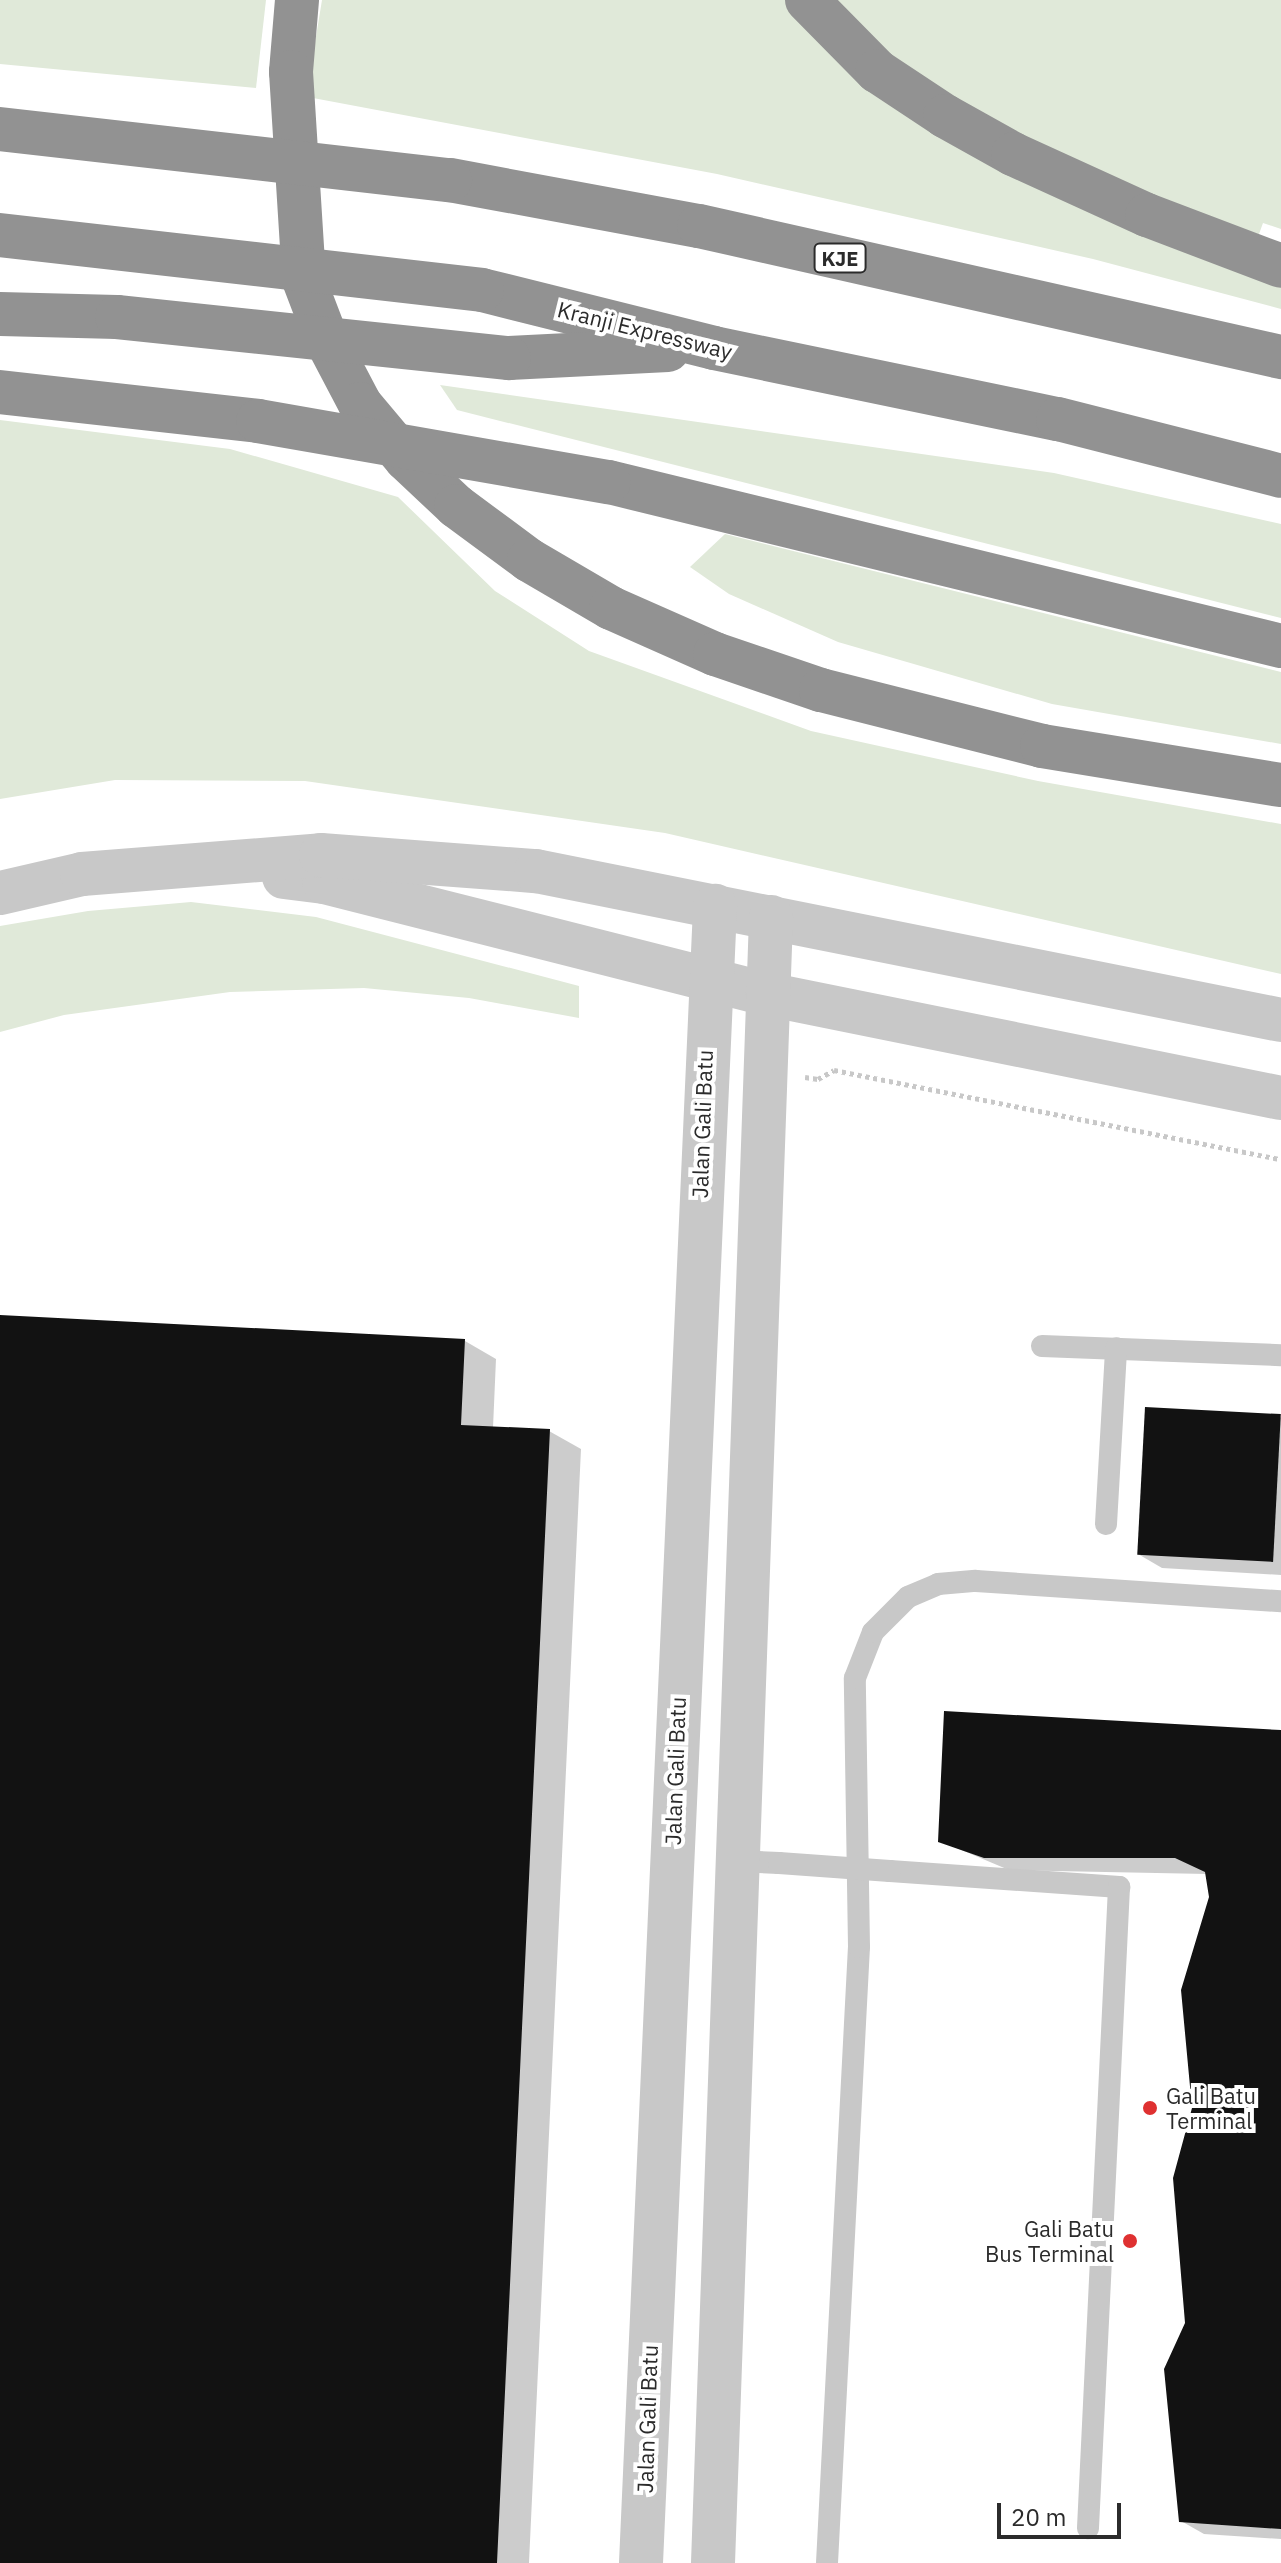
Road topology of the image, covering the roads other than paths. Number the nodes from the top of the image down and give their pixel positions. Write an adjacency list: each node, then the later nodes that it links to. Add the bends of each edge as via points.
1 (297, 0): 12 (highway, via 291,72 304,280 328,343 360,404 406,459 456,506 529,560 611,608 781,676 1042,746)
2 (807, 0): 5 (highway, via 877,71 972,131 1147,215)
3 (0, 129): 8 (highway, KJE, bridge, via 450,180 699,226)
4 (0, 235): 7 (highway, Kranji Expressway, bridge, via 482,290)
5 (1281, 266)
6 (0, 314): 7 (highway, bridge, via 117,317 509,358)
7 (714, 348): 10 (highway, Kranji Expressway, via 878,378)
8 (1281, 357)
9 (0, 392): 11 (highway, bridge, via 258,421 609,482)
10 (1281, 476)
11 (1281, 646)
12 (1281, 785)
13 (198, 866): 14 (street, via 82,874); 15 (street, via 321,855 505,869); 17 (street, via 324,882)
14 (0, 893)
15 (715, 906): 16 (street); 17 (street, Jalan Gali Batu)
16 (771, 917): 18 (street); 19 (street)
17 (708, 980): 18 (street); 28 (street, Jalan Gali Batu)
18 (767, 994): 20 (street); 26 (street)
19 (1281, 1020)
20 (1281, 1098)
21 (1042, 1346): 22 (lane)
22 (1116, 1348): 23 (lane); 24 (lane)
23 (1281, 1355)
24 (1106, 1524)
25 (1281, 1601): 30 (lane, via 976,1581 938,1584 908,1597 873,1632 855,1678 859,1947)
26 (736, 1861): 27 (lane, bridge, via 1119,1887); 29 (street)
27 (1088, 2528)
28 (641, 2563)
29 (713, 2563)
30 (827, 2563)

